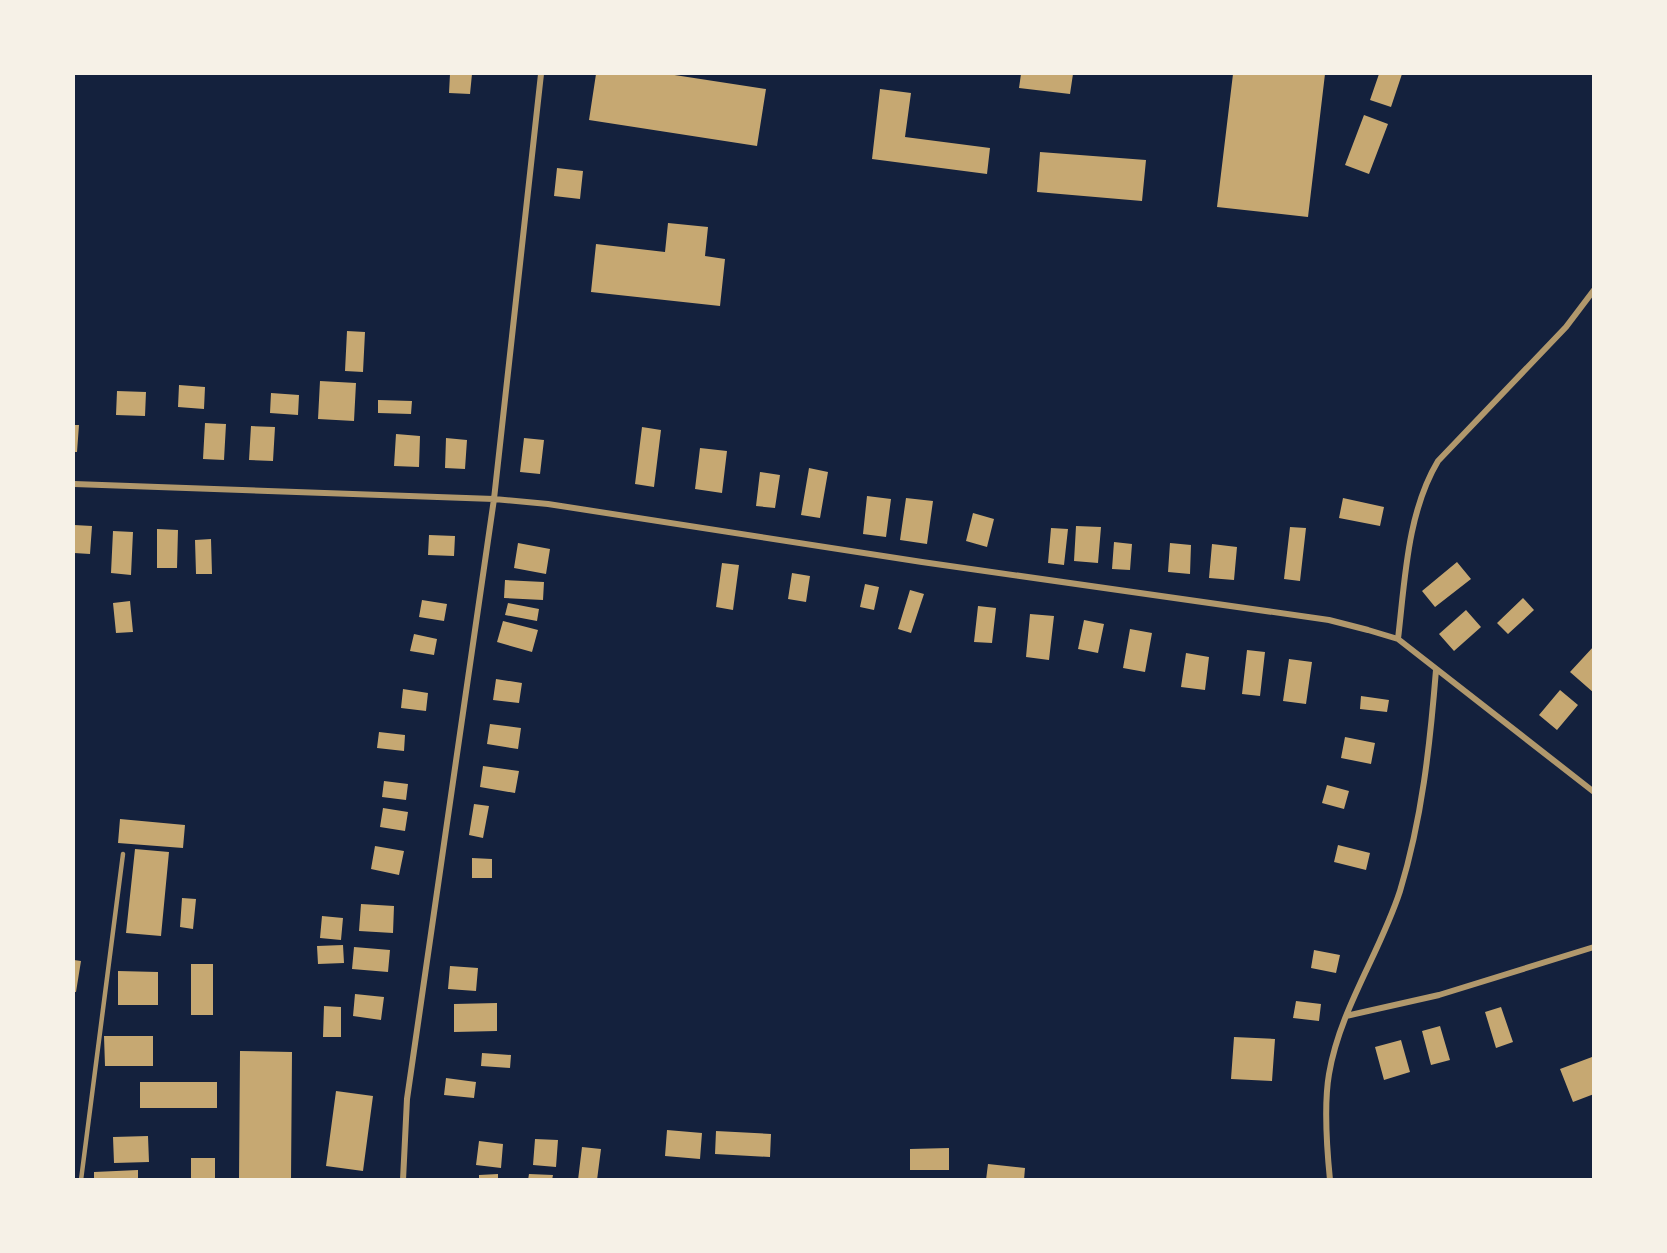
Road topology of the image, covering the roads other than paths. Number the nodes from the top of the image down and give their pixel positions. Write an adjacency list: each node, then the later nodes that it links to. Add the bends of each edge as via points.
1 (541, 74): 4 (street)
2 (1593, 290): 5 (street, via 1566,327 1438,461 1427,479 1412,532)
3 (74, 484): 4 (street)
4 (494, 499): 5 (street, via 1329,620); 12 (street, via 407,1099)
5 (1398, 639): 6 (street)
6 (1436, 670): 7 (street); 10 (street, via 1428,761 1400,892)
7 (1593, 792)
8 (123, 854): 11 (lane)
9 (1593, 947): 10 (street, via 1439,995)
10 (1346, 1016): 13 (street, via 1328,1075)
11 (81, 1179)
12 (403, 1179)
13 (1330, 1179)

